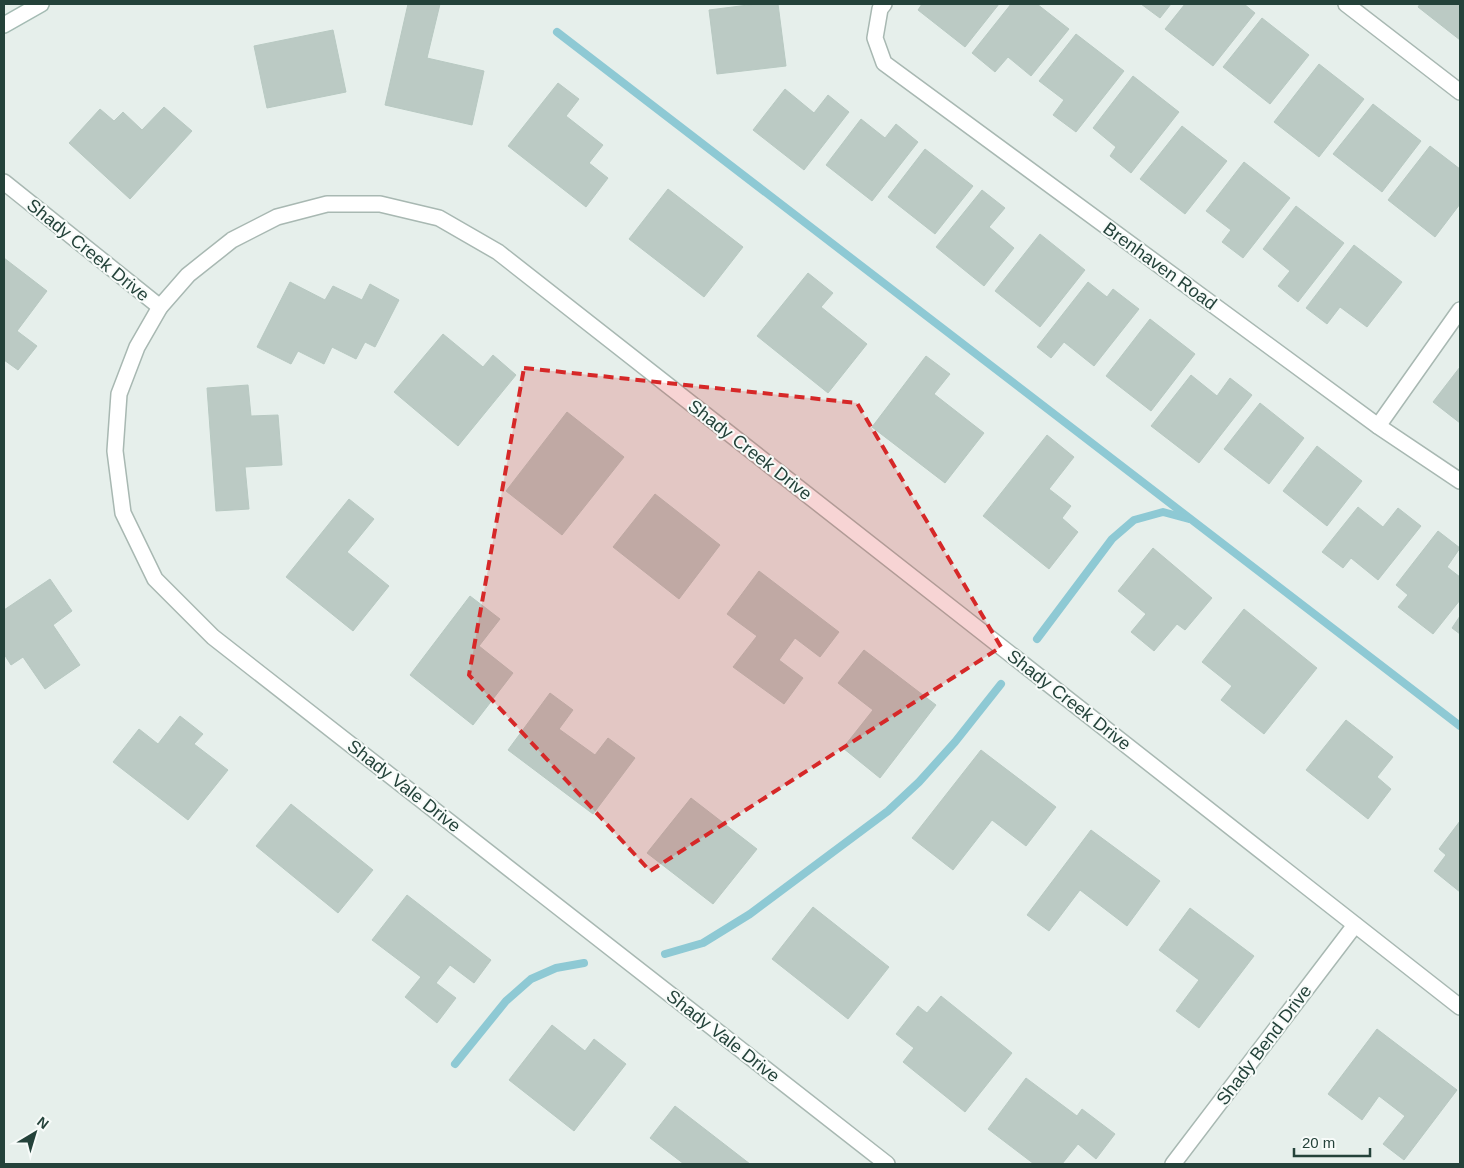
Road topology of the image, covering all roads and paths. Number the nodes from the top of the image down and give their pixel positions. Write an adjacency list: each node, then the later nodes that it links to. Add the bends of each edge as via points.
1 (41, 4): 4 (street)
2 (884, 4): 9 (street, Brenhaven Road, via 880,9 875,38 884,62)
3 (1346, 4): 5 (street)
4 (4, 26)
5 (1460, 92)
6 (4, 182): 7 (street, Shady Creek Drive)
7 (160, 307): 11 (street, Shady Creek Drive, via 188,275 232,240 277,217 327,204 380,204 439,218 498,252); 13 (street, Shady Vale Drive, via 137,347 120,394 115,451 123,513 156,580 213,637)
8 (1460, 310): 9 (street)
9 (1378, 426): 10 (street, Brenhaven Road)
10 (1460, 481)
11 (1355, 925): 12 (street, Shady Creek Drive); 14 (street, Shady Bend Drive)
12 (1460, 1007)
13 (887, 1164)
14 (1173, 1164)

